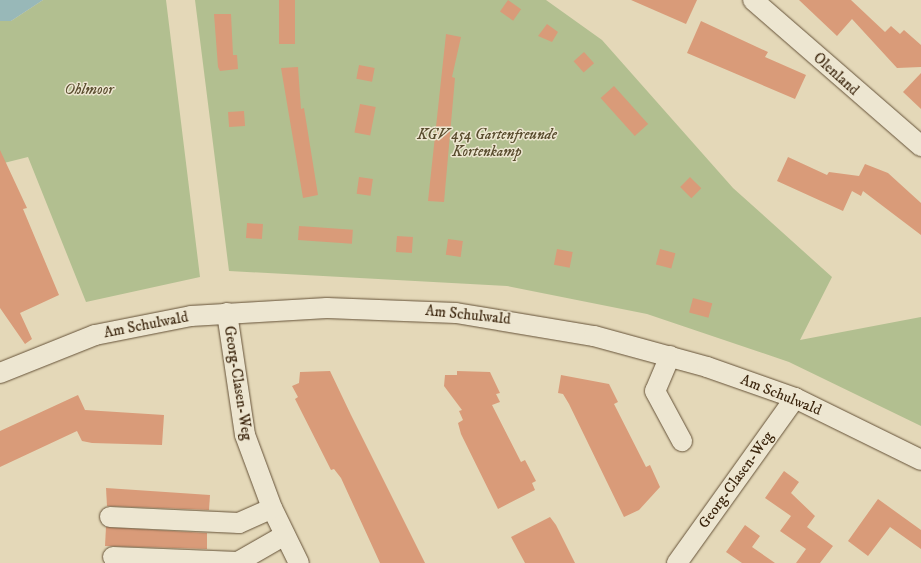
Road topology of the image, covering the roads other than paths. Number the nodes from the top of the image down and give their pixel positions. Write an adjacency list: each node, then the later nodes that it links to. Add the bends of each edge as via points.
1 (753, 0): 2 (street, Olenland)
2 (921, 146)
3 (227, 313): 4 (street, Am Schulwald, via 327,308 456,313 545,325); 5 (street, Am Schulwald, via 156,321 108,331 62,345); 9 (street, Georg-Clasen-Weg, via 245,434)
4 (670, 356): 6 (street, Am Schulwald); 7 (street, via 655,391)
5 (0, 373)
6 (795, 398): 8 (street, Am Schulwald); 14 (street, Georg-Clasen-Weg)
7 (682, 440)
8 (921, 460)
9 (272, 508): 10 (street, via 239,523); 11 (street, Georg-Clasen-Weg)
10 (110, 517)
11 (285, 535): 12 (street, via 238,562); 13 (street, Georg-Clasen-Weg)
12 (112, 557)
13 (299, 563)
14 (677, 563)

